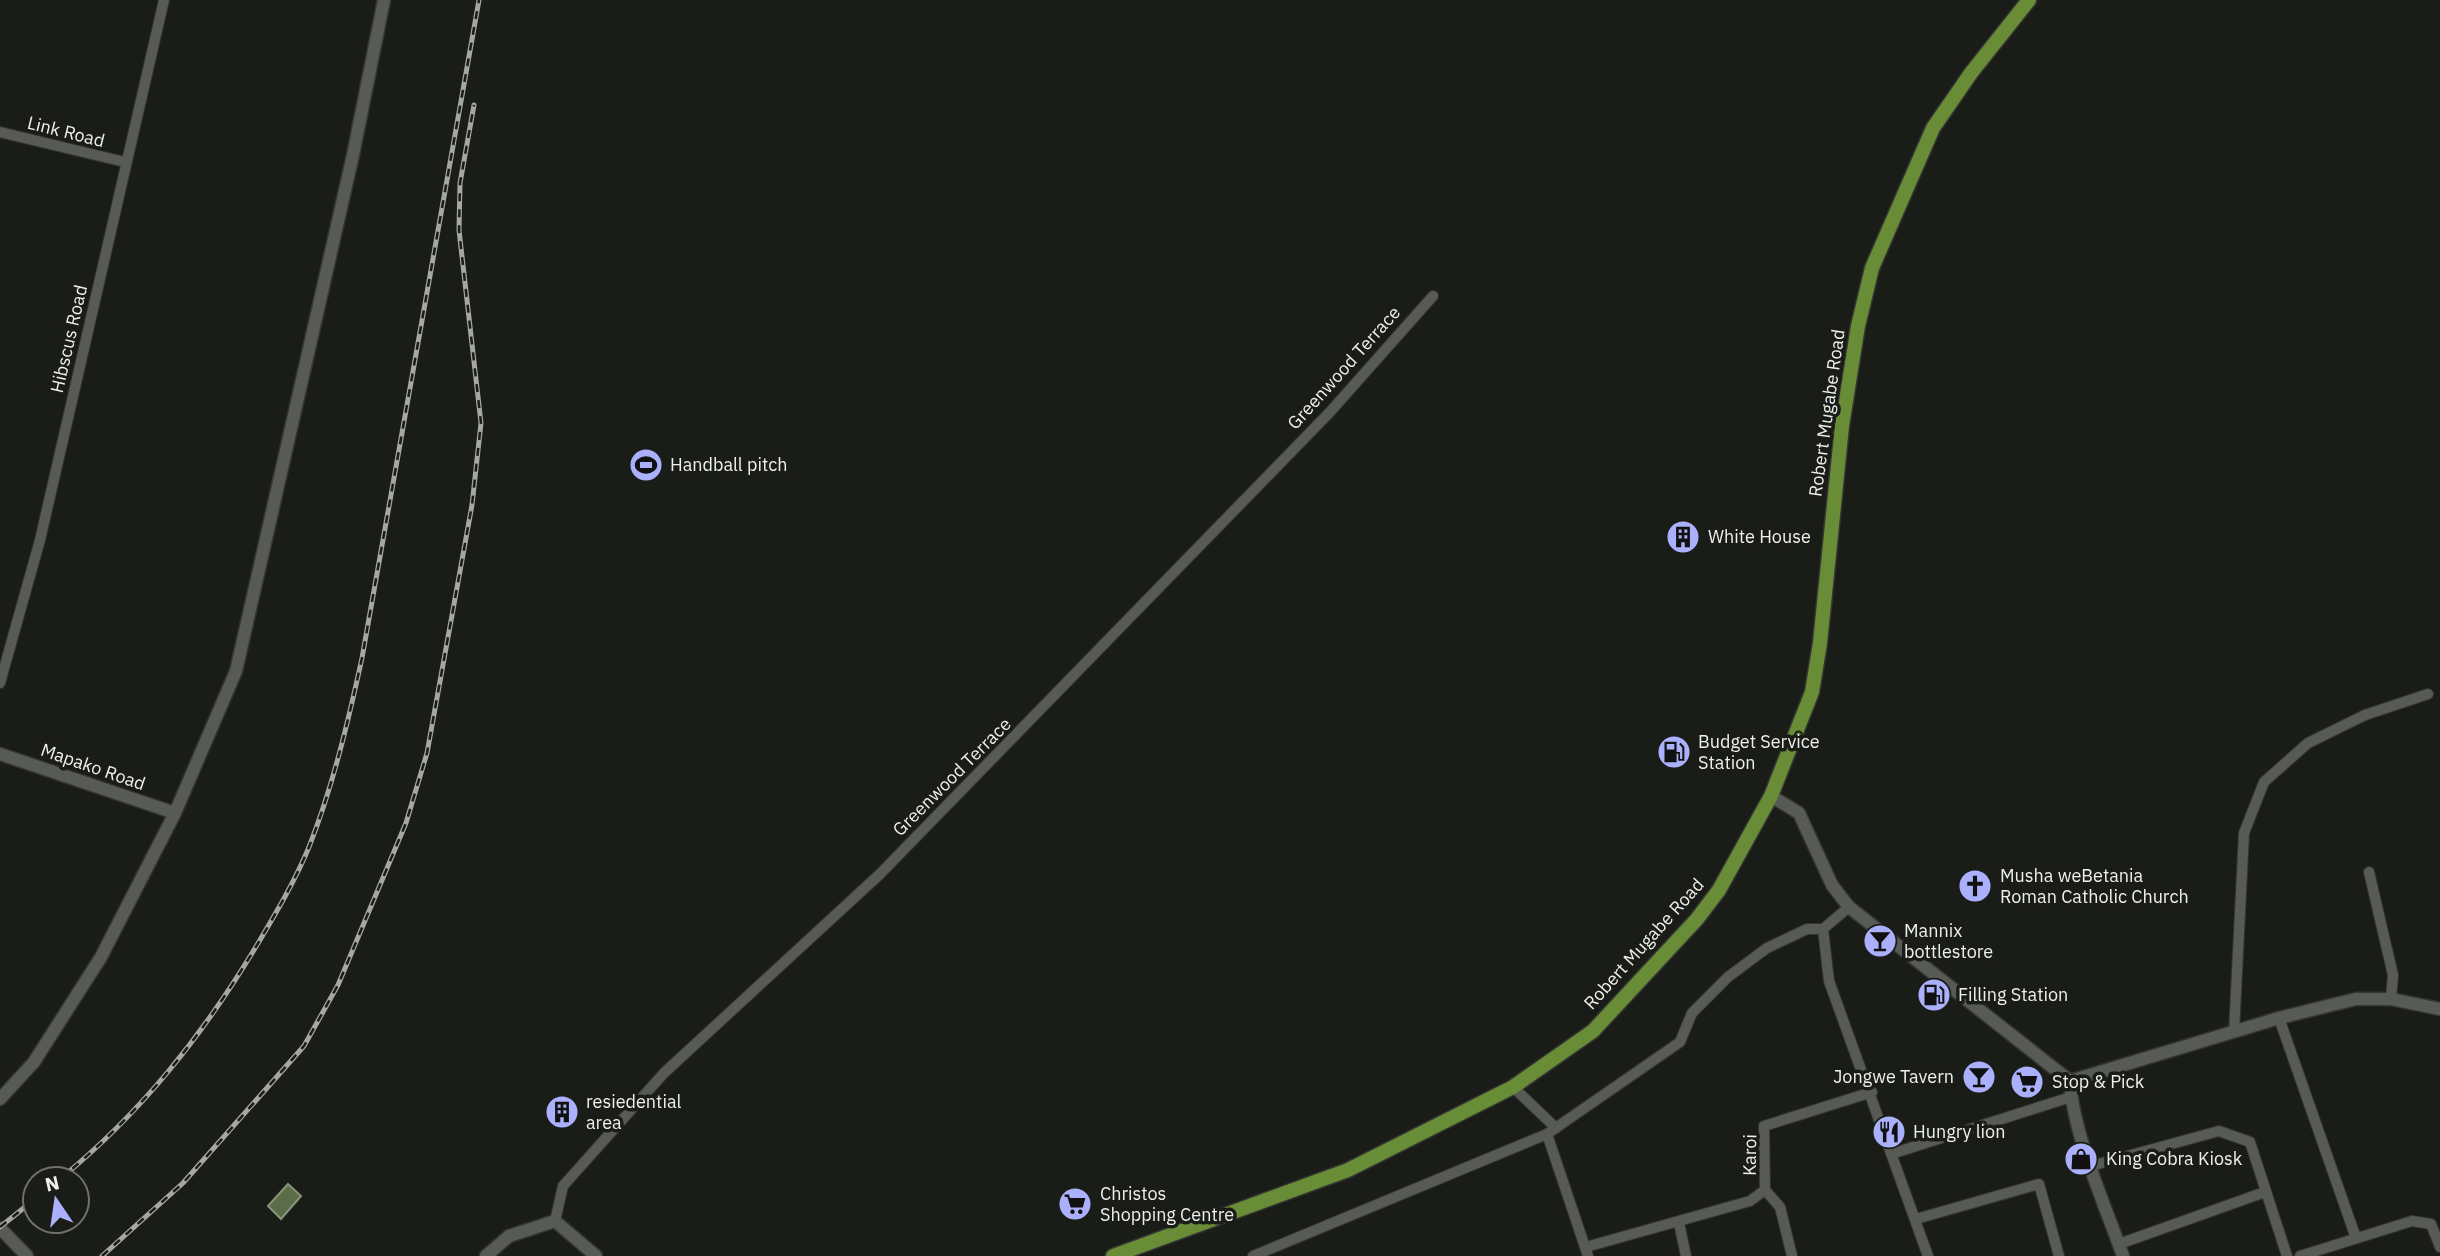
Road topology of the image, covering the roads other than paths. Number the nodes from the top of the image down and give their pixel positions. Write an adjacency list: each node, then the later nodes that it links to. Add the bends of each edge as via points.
1 (164, 0): 5 (street, Hibscus Road)
2 (384, 0): 11 (street, via 236,671)
3 (2029, 0): 10 (main road, Robert Mugabe Road, via 1933,128 1872,268 1842,426 1812,692)
4 (0, 132): 5 (street, Link Road)
5 (125, 162): 7 (street, Hibscus Road, via 40,540)
6 (1433, 296): 31 (street, Greenwood Terrace, via 1330,412 919,835 664,1073 563,1186)
7 (0, 683)
8 (2428, 694): 18 (street, via 2365,715 2308,743 2264,782 2244,833)
9 (0, 754): 11 (street, Mapako Road)
10 (1771, 796): 13 (street, via 1799,813 1832,885); 20 (main road, Robert Mugabe Road, via 1719,890 1697,919 1593,1031)
11 (176, 813): 23 (street, via 101,957 34,1062)
12 (2369, 872): 15 (street, via 2393,975)
13 (1849, 907): 14 (street); 19 (street)
14 (1823, 929): 21 (street, via 1829,981); 24 (street, via 1807,929 1747,962 1692,1013 1680,1042)
15 (2391, 999): 16 (street); 17 (street, via 2356,999)
16 (2440, 1009)
17 (2279, 1018): 18 (street); 34 (street)
18 (2234, 1032): 19 (street)
19 (2070, 1081): 22 (street)
20 (1513, 1087): 24 (street); 38 (main road, Robert Mugabe Road, via 1348,1170)
21 (1872, 1093): 26 (street); 28 (street, Karoi, via 1764,1126)
22 (2071, 1097): 26 (street); 27 (street)
23 (0, 1099)
24 (1556, 1128): 25 (street)
25 (1546, 1134): 37 (street); 42 (street)
26 (1891, 1154): 30 (street)
27 (2091, 1166): 29 (street, via 2219,1131 2250,1142); 36 (street)
28 (1765, 1190): 32 (street, Karoi, via 1750,1201); 44 (street, via 1780,1207)
29 (2265, 1192): 36 (street); 47 (street)
30 (1916, 1219): 45 (street); 46 (street, via 2039,1184)
31 (555, 1221): 40 (street, via 509,1236); 41 (street)
32 (1679, 1223): 37 (street, Karoi); 43 (street)
33 (0, 1228): 39 (street)
34 (2356, 1238): 35 (street, via 2413,1221 2431,1224); 48 (street)
35 (2440, 1247)
36 (2121, 1250)
37 (1587, 1252)
38 (1118, 1255)
39 (27, 1256)
40 (486, 1256)
41 (596, 1256)
42 (1253, 1256)
43 (1686, 1256)
44 (1792, 1256)
45 (1928, 1256)
46 (2057, 1256)
47 (2287, 1256)
48 (2300, 1256)

